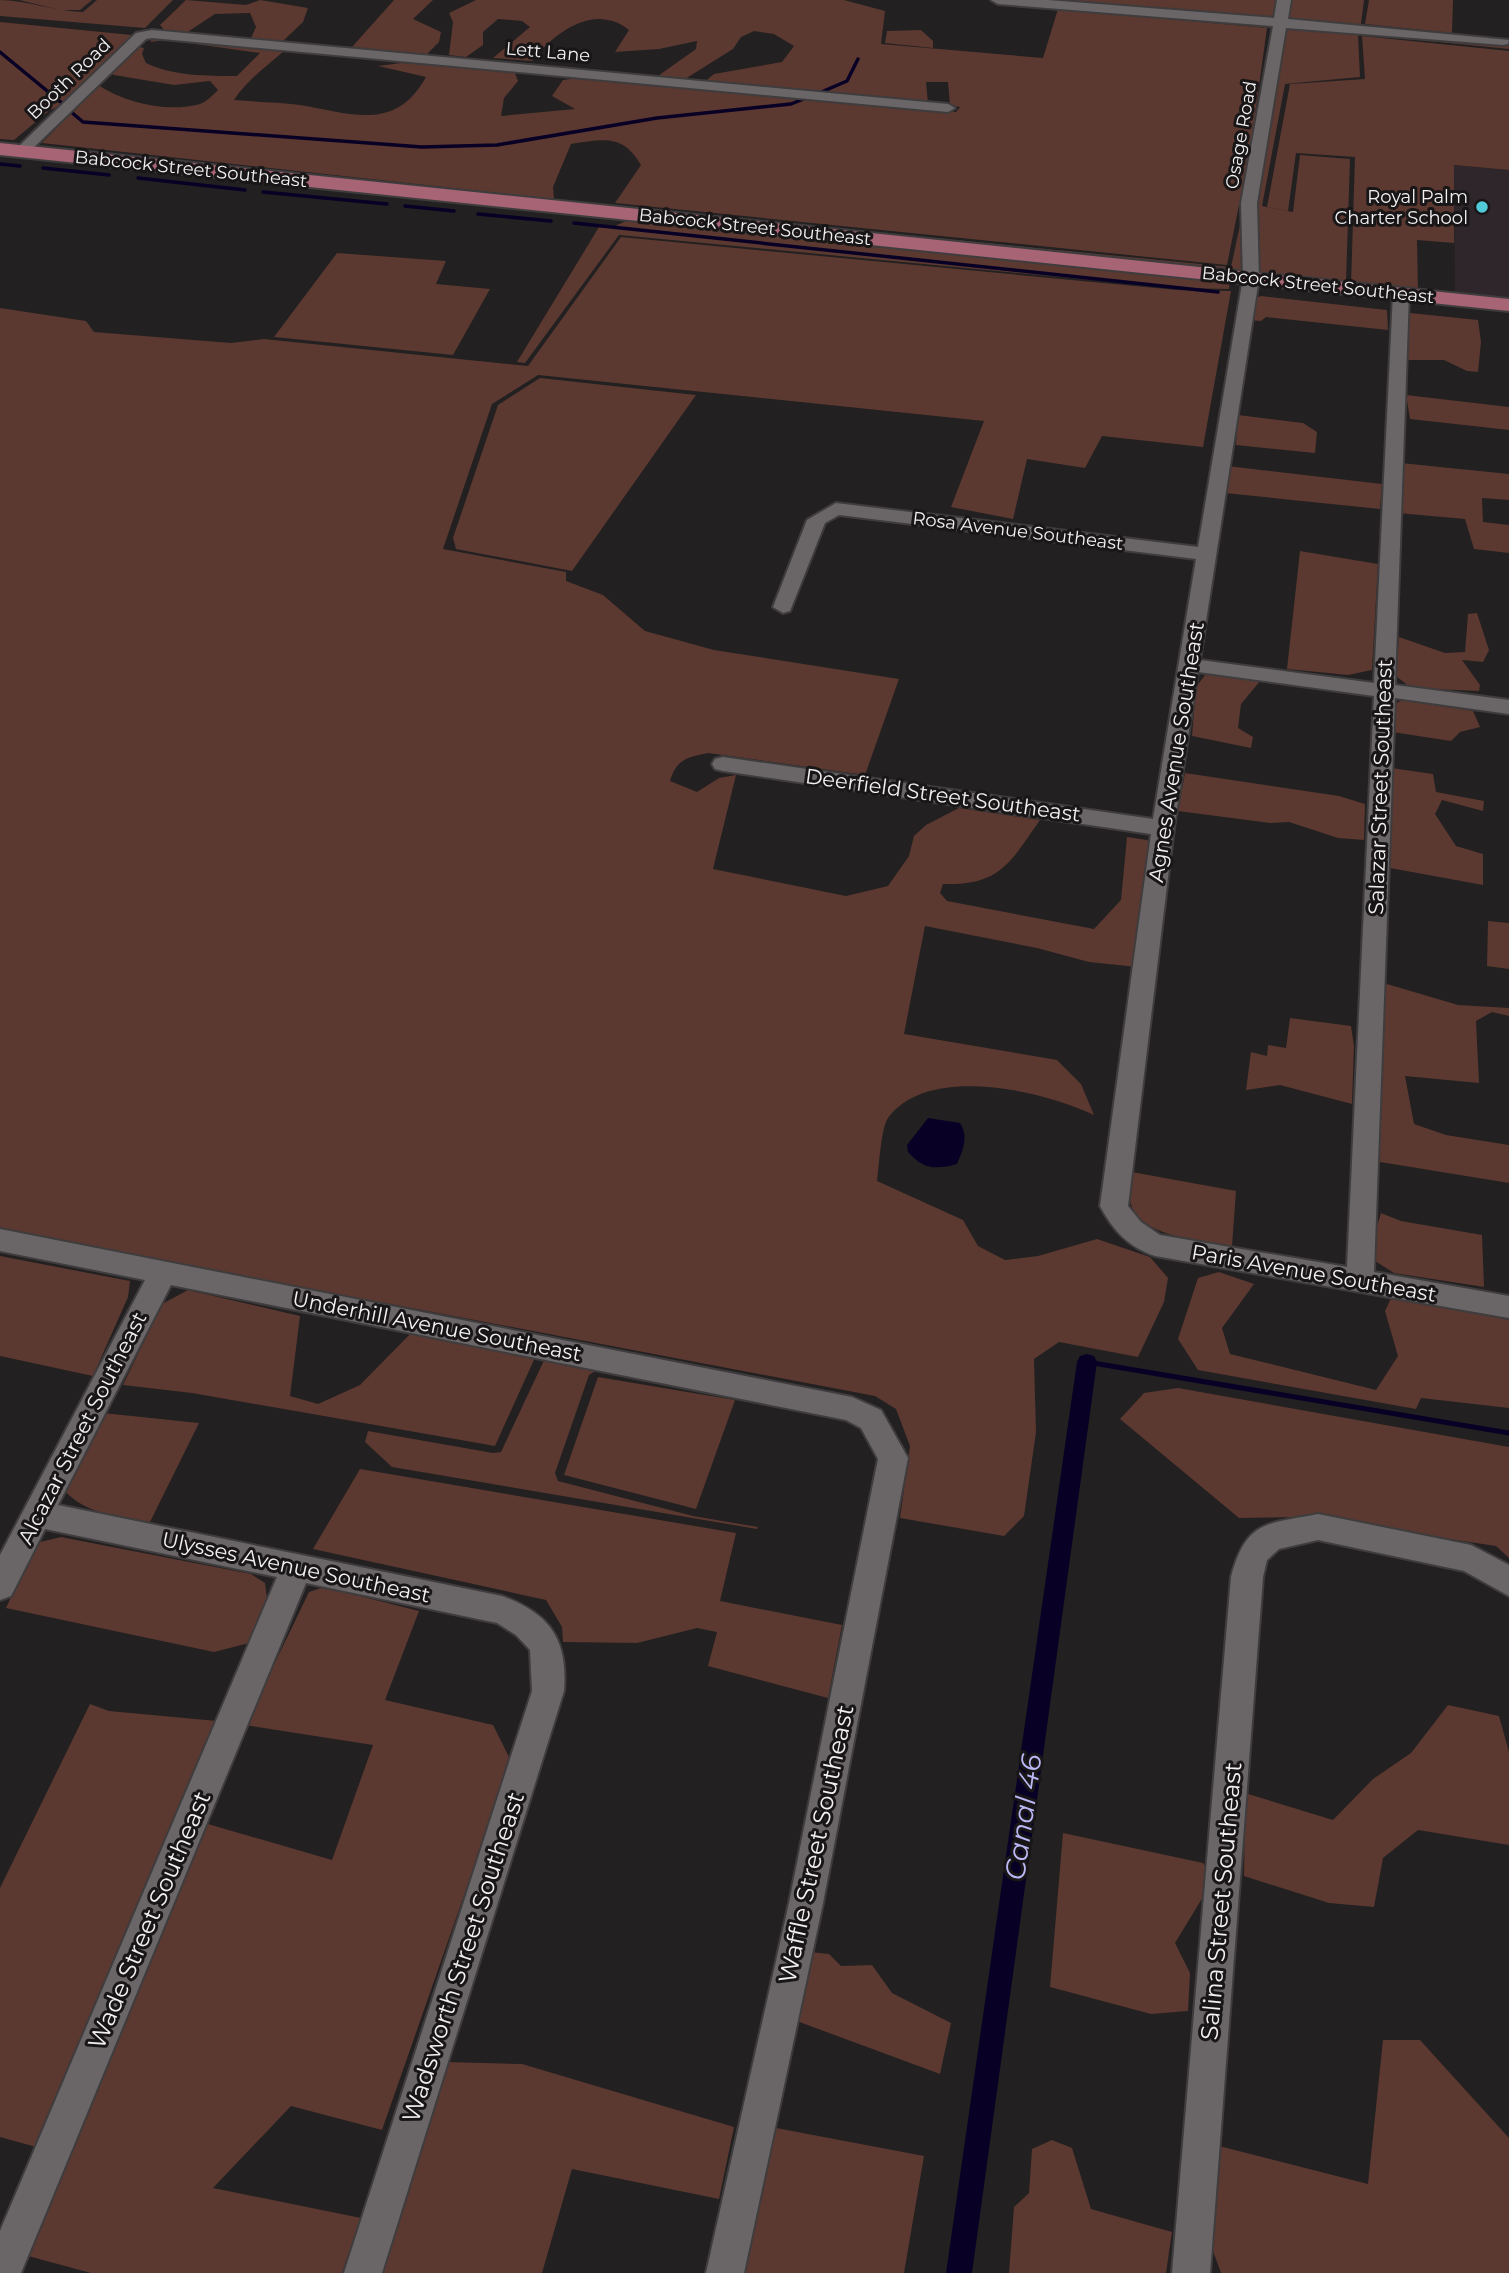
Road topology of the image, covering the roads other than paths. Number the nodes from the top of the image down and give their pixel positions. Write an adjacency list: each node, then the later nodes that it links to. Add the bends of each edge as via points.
1 (998, 0): 3 (street)
2 (1284, 0): 3 (street, Osage Road)
3 (1281, 22): 5 (street); 9 (street, Osage Road, via 1249,203)
4 (144, 35): 6 (street, Lett Lane); 8 (street, Booth Road)
5 (1503, 41)
6 (948, 108)
7 (0, 149): 8 (main road, Babcock Street Southeast)
8 (22, 151): 9 (main road, Babcock Street Southeast)
9 (1251, 278): 10 (main road, Babcock Street Southeast); 12 (street, Agnes Avenue Southeast)
10 (1401, 294): 11 (main road, Babcock Street Southeast); 15 (street, Salazar Street Southeast)
11 (1509, 305)
12 (1205, 554): 13 (street, Rosa Avenue Southeast, via 845,509 830,511 817,520); 14 (street, Agnes Avenue Southeast)
13 (783, 607)
14 (1191, 665): 15 (street); 18 (street, Agnes Avenue Southeast)
15 (1384, 690): 16 (street); 22 (street, Salazar Street Southeast)
16 (1509, 707)
17 (723, 764): 18 (street, Deerfield Street Southeast)
18 (1163, 828): 19 (street, Agnes Avenue Southeast, via 1114,1189 1114,1206)
19 (1124, 1225): 22 (street, Paris Avenue Southeast, via 1156,1245)
20 (0, 1240): 21 (street, Underhill Avenue Southeast)
21 (164, 1271): 24 (street, Underhill Avenue Southeast, via 852,1409); 25 (street, Alcazar Street Southeast)
22 (1360, 1281): 23 (street, Paris Avenue Southeast)
23 (1509, 1307)
24 (871, 1419): 33 (street, Waffle Street Southeast, via 893,1458 806,1903)
25 (38, 1514): 27 (street, Ulysses Avenue Southeast); 29 (street, Alcazar Street Southeast)
26 (1270, 1537): 28 (street, via 1318,1527 1471,1559); 34 (street, Salina Street Southeast, via 1253,1553 1247,1577)
27 (297, 1568): 30 (street, Ulysses Avenue Southeast, via 502,1610 527,1621); 31 (street, Wade Street Southeast)
28 (1509, 1582)
29 (0, 1586)
30 (544, 1640): 32 (street, Wadsworth Street Southeast, via 551,1665 548,1691)
31 (2, 2273)
32 (363, 2273)
33 (725, 2273)
34 (1191, 2273)

